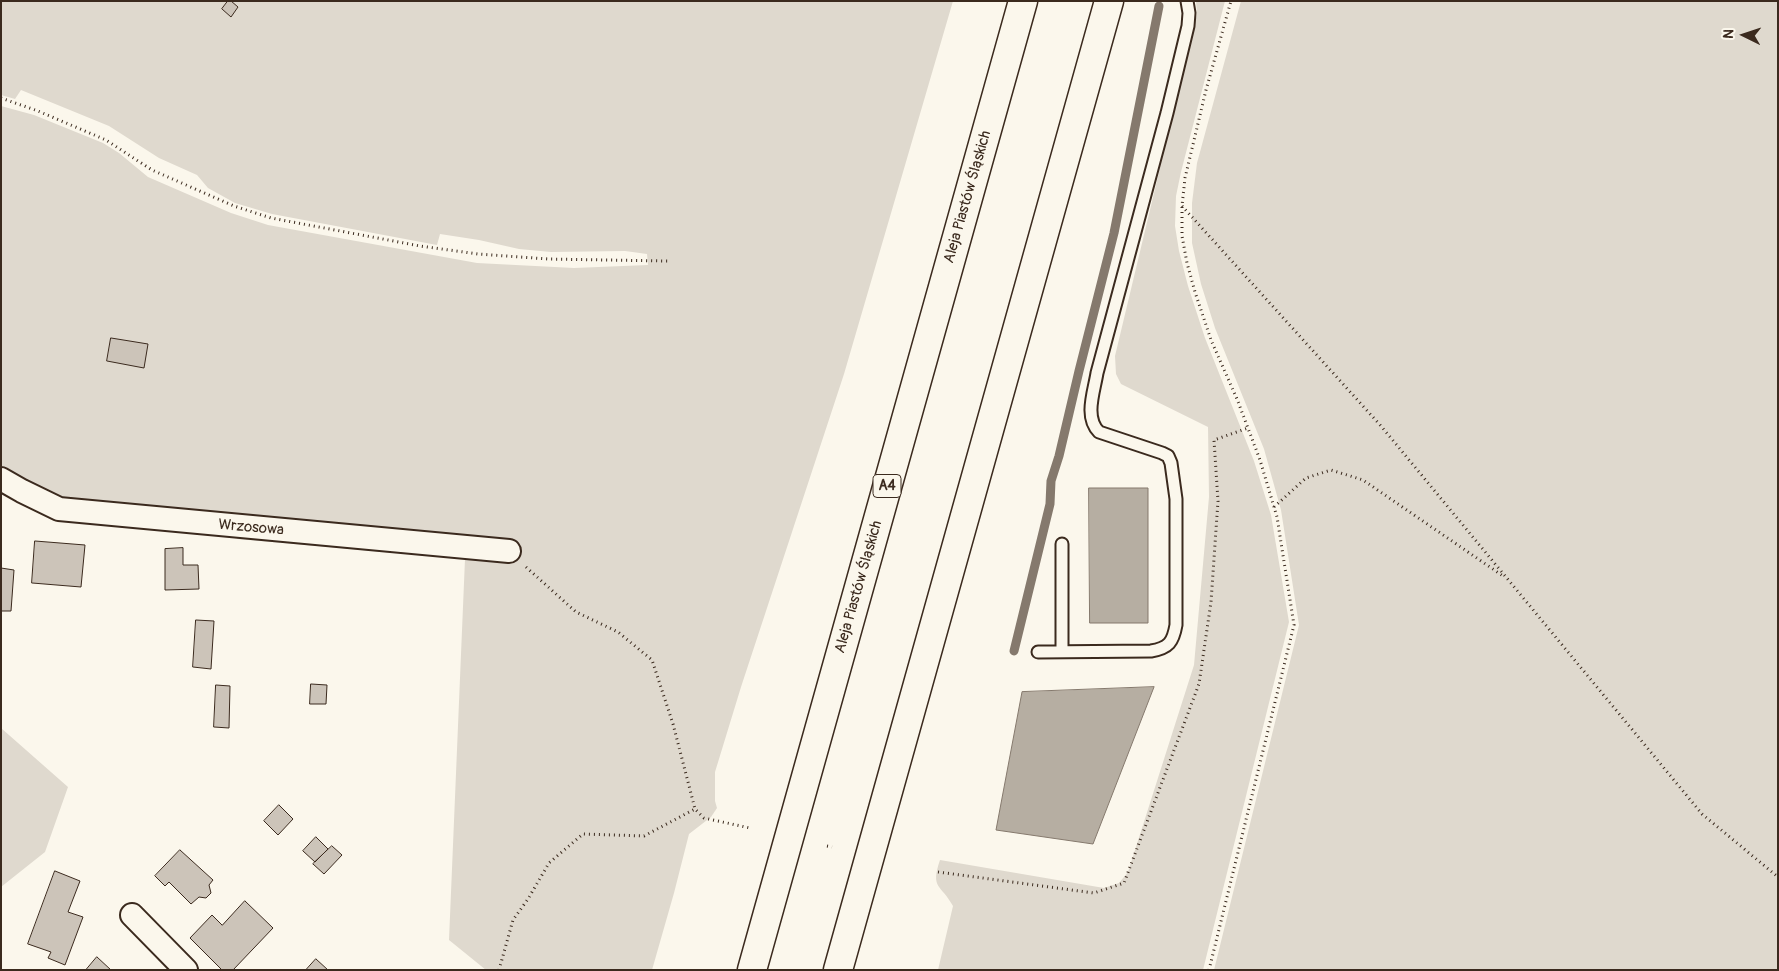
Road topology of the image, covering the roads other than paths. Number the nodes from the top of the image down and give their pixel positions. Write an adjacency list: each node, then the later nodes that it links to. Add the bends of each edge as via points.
1 (1023, 1): 11 (highway, Aleja Piastów Śląskich / A4)
2 (1109, 1): 12 (highway)
3 (1187, 1): 8 (lane, via 1188,26 1097,373 1091,412 1094,427 1099,432 1162,453 1172,463 1176,499 1174,638 1162,650 1151,652)
4 (1, 479): 6 (street, Wrzosowa, via 60,509)
5 (1062, 544): 8 (lane)
6 (509, 551)
7 (1038, 652): 8 (lane)
8 (1062, 652)
9 (132, 915): 10 (street)
10 (186, 970)
11 (752, 970)
12 (838, 970)

